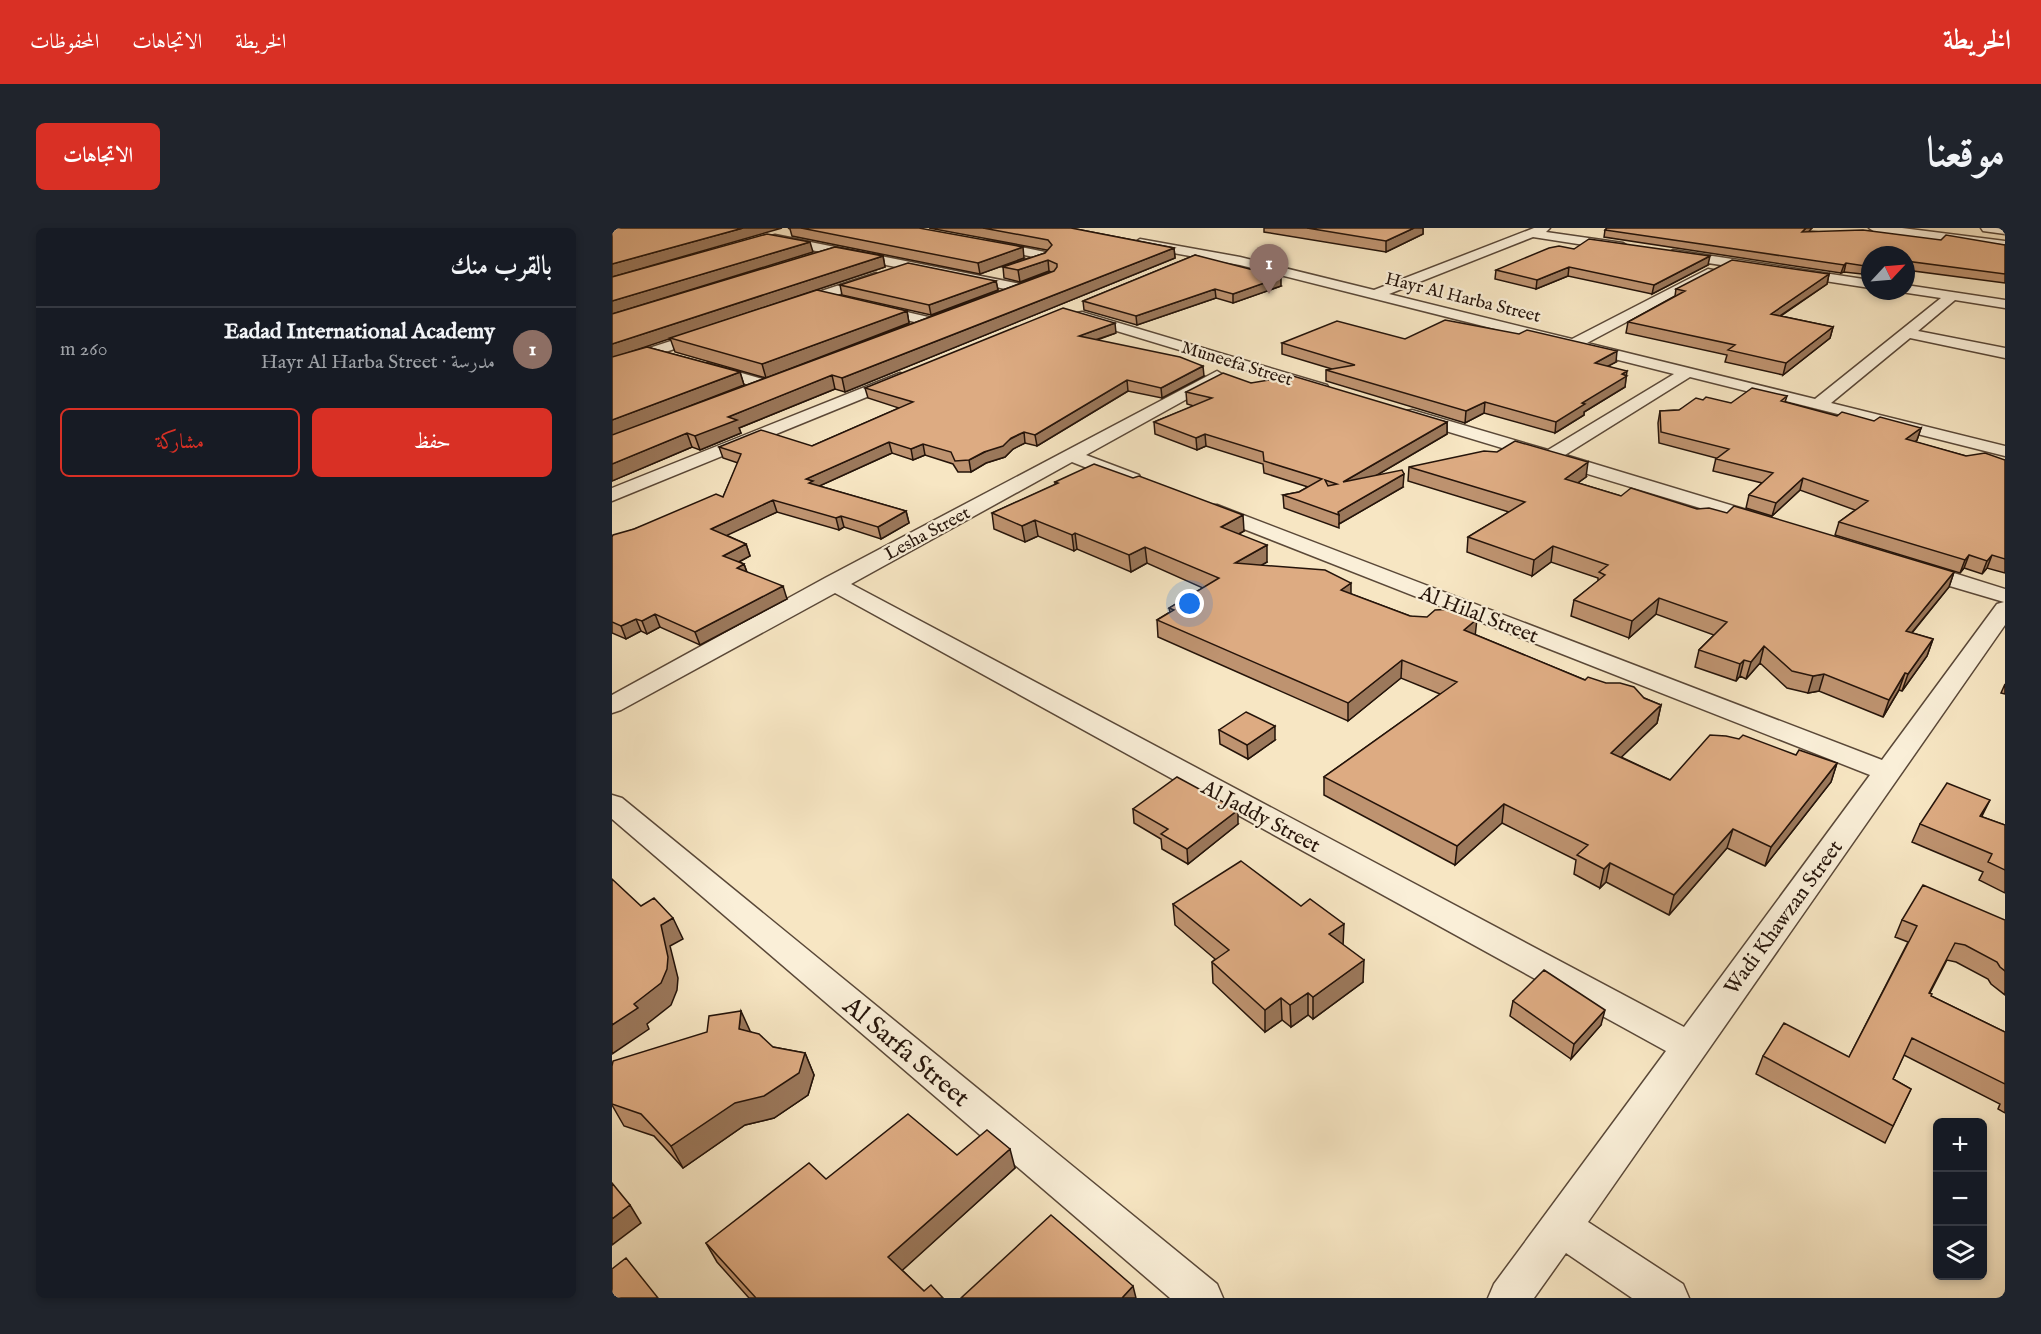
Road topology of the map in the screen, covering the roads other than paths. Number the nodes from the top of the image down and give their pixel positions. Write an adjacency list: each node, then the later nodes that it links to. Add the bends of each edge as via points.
1 (1875, 228): 8 (street)
2 (1989, 228): 4 (street)
3 (1538, 230): 9 (street); 22 (street)
4 (2005, 230)
5 (796, 231): 10 (street, via 764,240)
6 (1123, 240): 12 (street, Hayr Al Harba Street)
7 (981, 243): 17 (street, via 1045,256)
8 (2005, 245)
9 (1636, 249)
10 (836, 251): 13 (street); 15 (street)
11 (1659, 252): 14 (street)
12 (1203, 254): 16 (street); 22 (street, Hayr Al Harba Street)
13 (814, 258)
14 (1728, 263): 19 (street); 32 (street)
15 (908, 266): 17 (street); 23 (street)
16 (1170, 267)
17 (981, 280): 20 (street)
18 (1040, 281): 20 (street)
19 (1861, 283)
20 (1021, 288): 25 (street)
21 (1915, 290): 24 (street)
22 (1374, 295): 32 (street, Hayr Al Harba Street)
23 (820, 296): 28 (street); 30 (street, via 937,320)
24 (1952, 296): 26 (street); 31 (street)
25 (999, 297)
26 (2005, 304)
27 (1072, 306): 38 (street, Muneefa Street)
28 (786, 307)
29 (719, 329): 33 (street)
30 (910, 330)
31 (1909, 333): 34 (street); 47 (street)
32 (1573, 344): 39 (street, Hayr Al Harba Street)
33 (651, 352): 35 (street); 36 (street)
34 (2005, 353)
35 (674, 358)
36 (612, 365)
37 (698, 365): 44 (street)
38 (1243, 365): 45 (street, Muneefa Street); 50 (street, Lesha Street)
39 (1686, 373): 47 (street, Hayr Al Harba Street); 51 (street)
40 (908, 374): 42 (street)
41 (785, 378): 44 (street)
42 (878, 378): 43 (street); 53 (street)
43 (855, 379)
44 (766, 385): 46 (street)
45 (1335, 392)
46 (745, 393)
47 (1818, 405): 49 (street, Hayr Al Harba Street)
48 (1392, 409): 51 (street)
49 (2005, 451)
50 (1071, 455): 52 (street); 57 (street, Lesha Street)
51 (1551, 456): 55 (street)
52 (1150, 486)
53 (612, 495)
54 (1194, 503): 61 (street, Al Hilal Street)
55 (1778, 526)
56 (1903, 565): 58 (street)
57 (833, 583): 60 (street, Lesha Street); 63 (street, Al Jaddy Street)
58 (2005, 596)
59 (2005, 609): 61 (street, Wadi Khawzan Street)
60 (612, 705)
61 (1887, 772): 63 (street, Wadi Khawzan Street)
62 (612, 804): 65 (street, Al Sarfa Street)
63 (1690, 1047): 64 (street, Wadi Khawzan Street)
64 (1560, 1226): 66 (street, Wadi Khawzan Street); 67 (street)
65 (1202, 1298)
66 (1509, 1298)
67 (1668, 1298)

